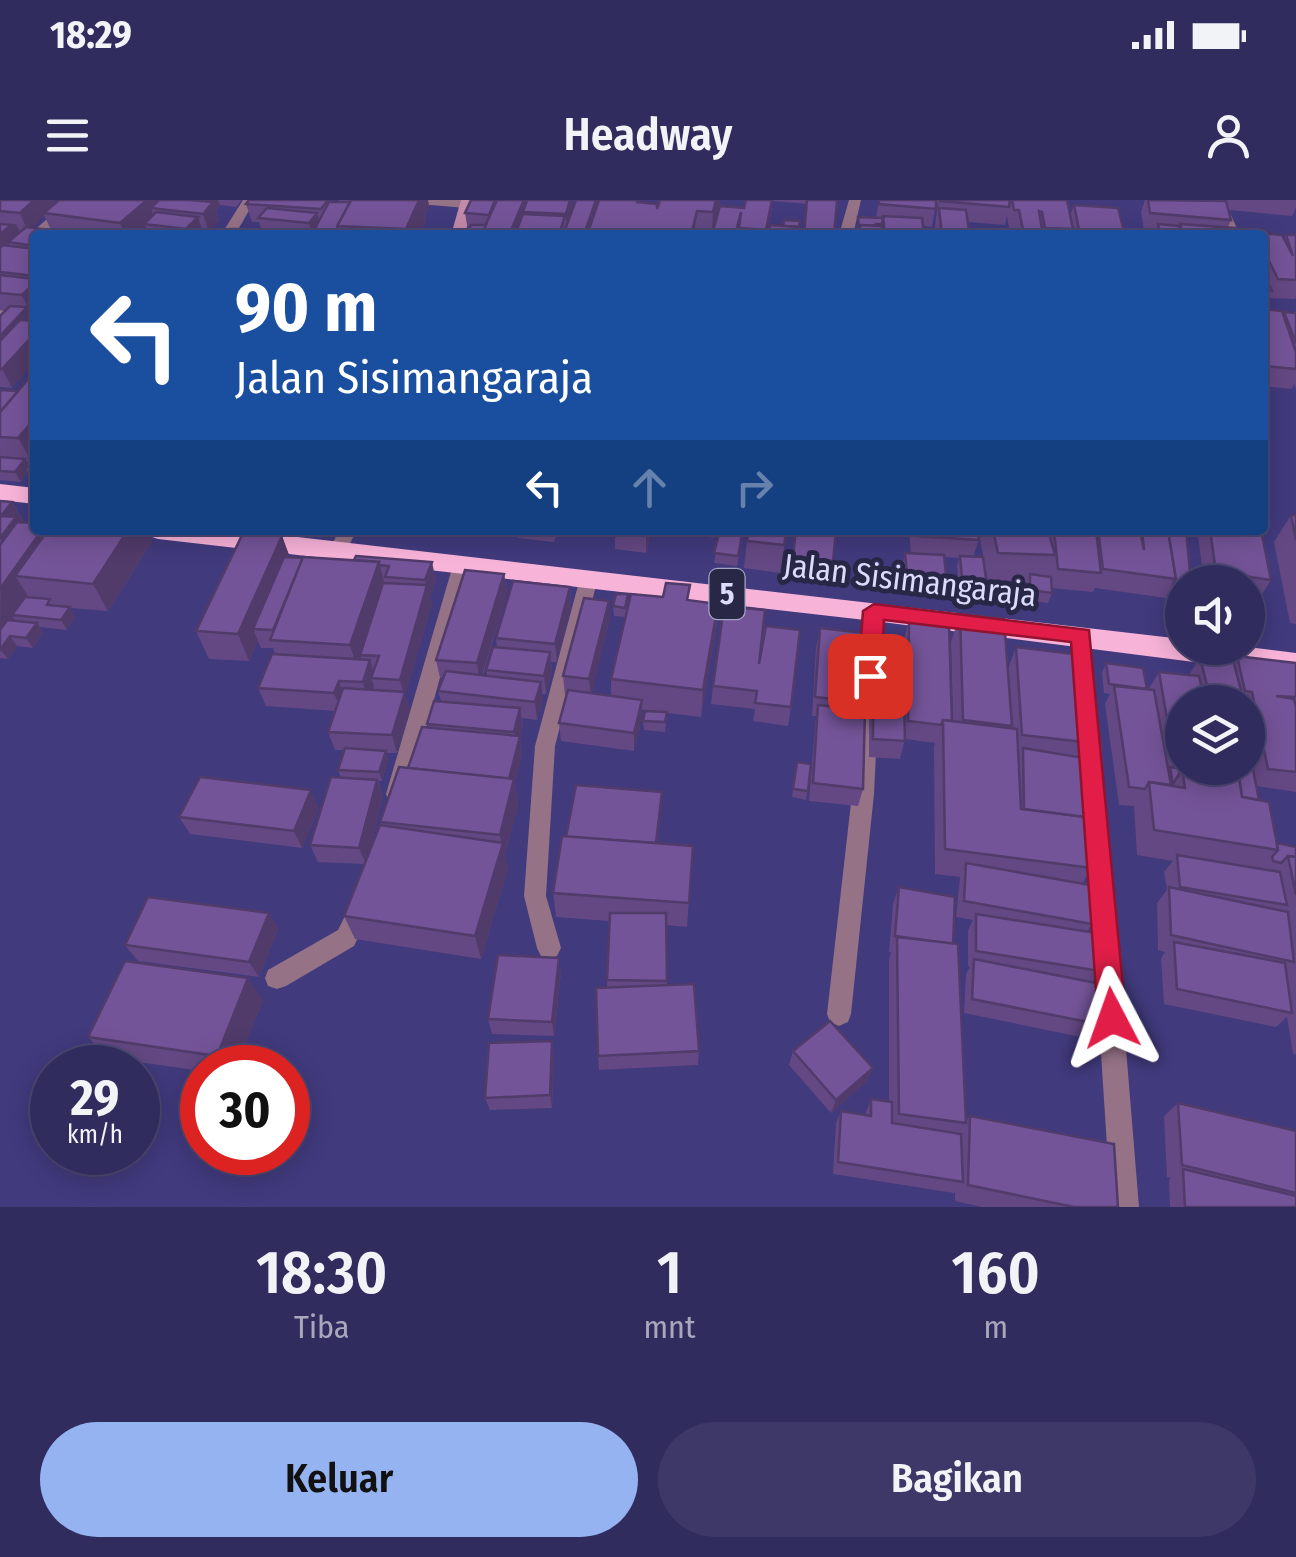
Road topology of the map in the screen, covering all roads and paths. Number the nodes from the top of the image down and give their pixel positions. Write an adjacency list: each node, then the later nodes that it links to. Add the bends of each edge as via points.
1 (50, 200): 6 (street)
2 (249, 200): 9 (street)
3 (420, 200): 7 (street)
4 (855, 200): 11 (street)
5 (1218, 200): 12 (street)
6 (75, 201): 8 (street)
7 (467, 202): 10 (street)
8 (43, 230)
9 (231, 230)
10 (459, 230)
11 (847, 230)
12 (1231, 230)
13 (0, 314): 14 (street)
14 (30, 319)
15 (0, 492): 16 (highway)
16 (30, 495)
17 (0, 512): 18 (highway)
18 (30, 515)
19 (308, 535): 20 (highway, Jalan Sisimangaraja / 5)
20 (338, 536): 21 (highway, Jalan Sisimangaraja / 5); 24 (highway, Jalan Sisimangaraja / 5)
21 (462, 565): 22 (highway, Jalan Sisimangaraja / 5); 28 (street)
22 (589, 578): 23 (highway, Jalan Sisimangaraja / 5); 30 (street, via 545,746 535,896)
23 (874, 611): 26 (highway, Jalan Sisimangaraja / 5, via 1082,645); 32 (street, via 863,794)
24 (1165, 633)
25 (1265, 649): 26 (highway, Jalan Sisimangaraja / 5)
26 (1290, 656)
27 (1088, 707): 33 (street)
28 (393, 808)
29 (370, 880): 31 (street, via 346,938)
30 (549, 948)
31 (278, 978)
32 (838, 1014)
33 (1126, 1207)

